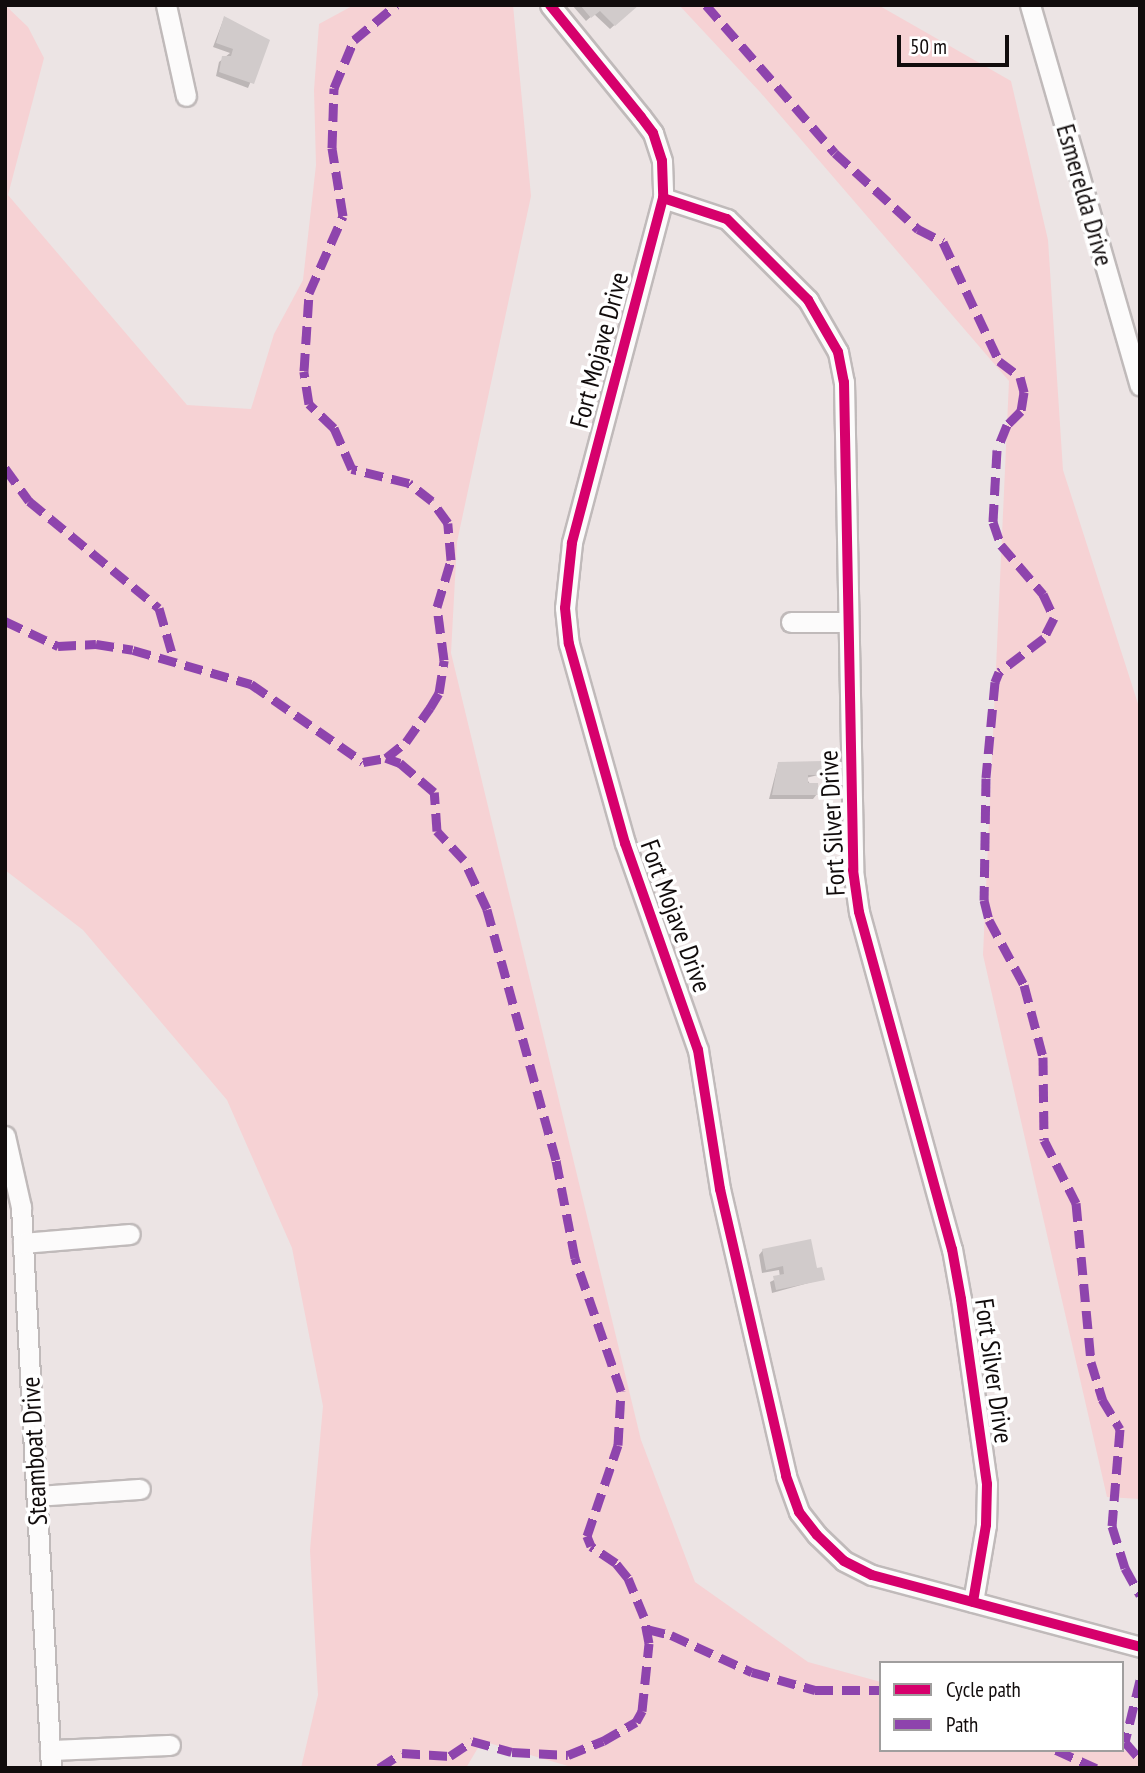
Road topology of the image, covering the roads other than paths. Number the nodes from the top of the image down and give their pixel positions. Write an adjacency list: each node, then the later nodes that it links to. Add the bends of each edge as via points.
1 (166, 5): 4 (street)
2 (550, 5): 5 (street, Fort Mojave Drive, via 653,133 662,161)
3 (1030, 5): 6 (street, Esmerelda Drive)
4 (186, 96)
5 (663, 198): 8 (street, Fort Silver Drive, via 726,219 808,300 838,352 844,382); 14 (street, Fort Mojave Drive, via 572,543 565,608 569,644 625,843 698,1050 720,1189 786,1476 799,1512 844,1561)
6 (1140, 384)
7 (791, 622): 8 (street)
8 (848, 622): 14 (street, Fort Silver Drive, via 853,870 859,912 952,1249 987,1484)
9 (5, 1136): 11 (street, Steamboat Drive, via 21,1207)
10 (130, 1234): 11 (street)
11 (23, 1243): 13 (street, Steamboat Drive)
12 (140, 1489): 13 (street)
13 (37, 1496): 17 (street, Steamboat Drive)
14 (974, 1602): 15 (street, Fort Mojave Drive)
15 (1140, 1647)
16 (170, 1745): 17 (street)
17 (50, 1759)

